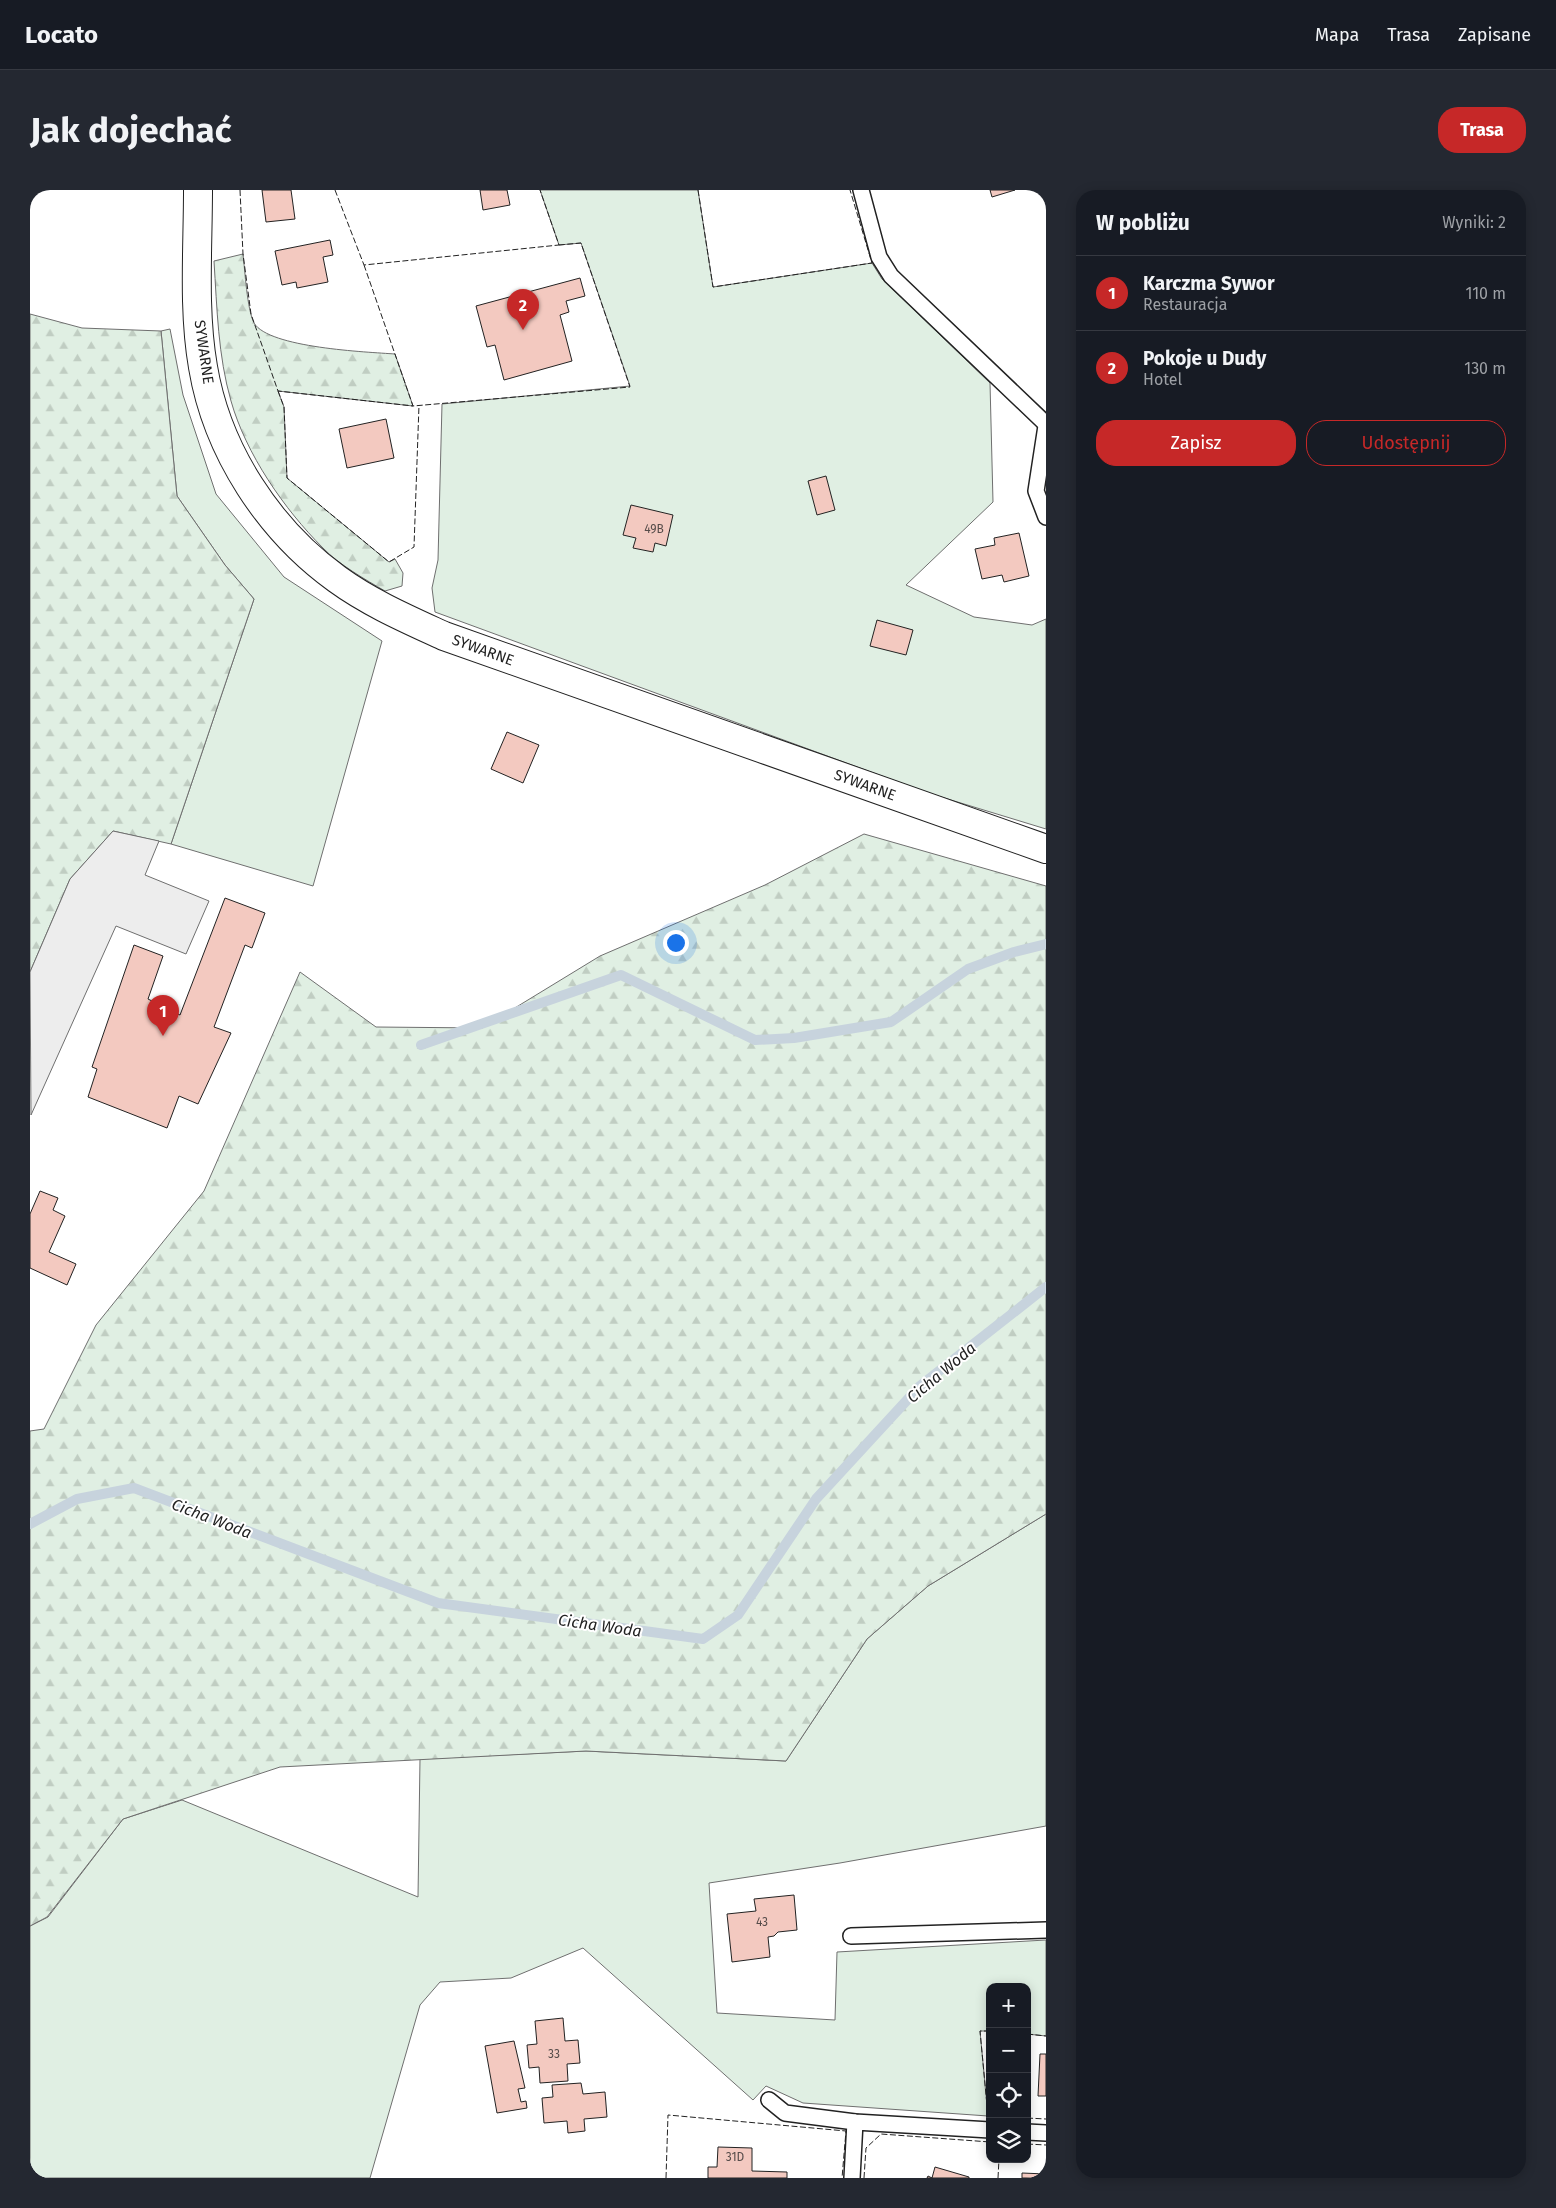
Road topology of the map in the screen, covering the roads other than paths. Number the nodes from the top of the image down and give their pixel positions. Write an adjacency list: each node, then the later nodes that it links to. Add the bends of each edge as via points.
1 (198, 190): 5 (street, SYWARNE, via 198,332 203,369 225,441 246,483 272,518 336,579 369,600 444,636)
2 (861, 190): 3 (lane, via 879,257 891,276)
3 (1046, 425): 4 (lane, via 1036,491)
4 (1046, 517)
5 (1046, 850)
6 (1046, 1930): 7 (lane)
7 (851, 1936)
8 (769, 2100): 9 (lane, via 785,2113)
9 (855, 2122): 10 (lane); 13 (lane)
10 (986, 2130)
11 (1031, 2132): 12 (lane)
12 (1046, 2133)
13 (852, 2178)

